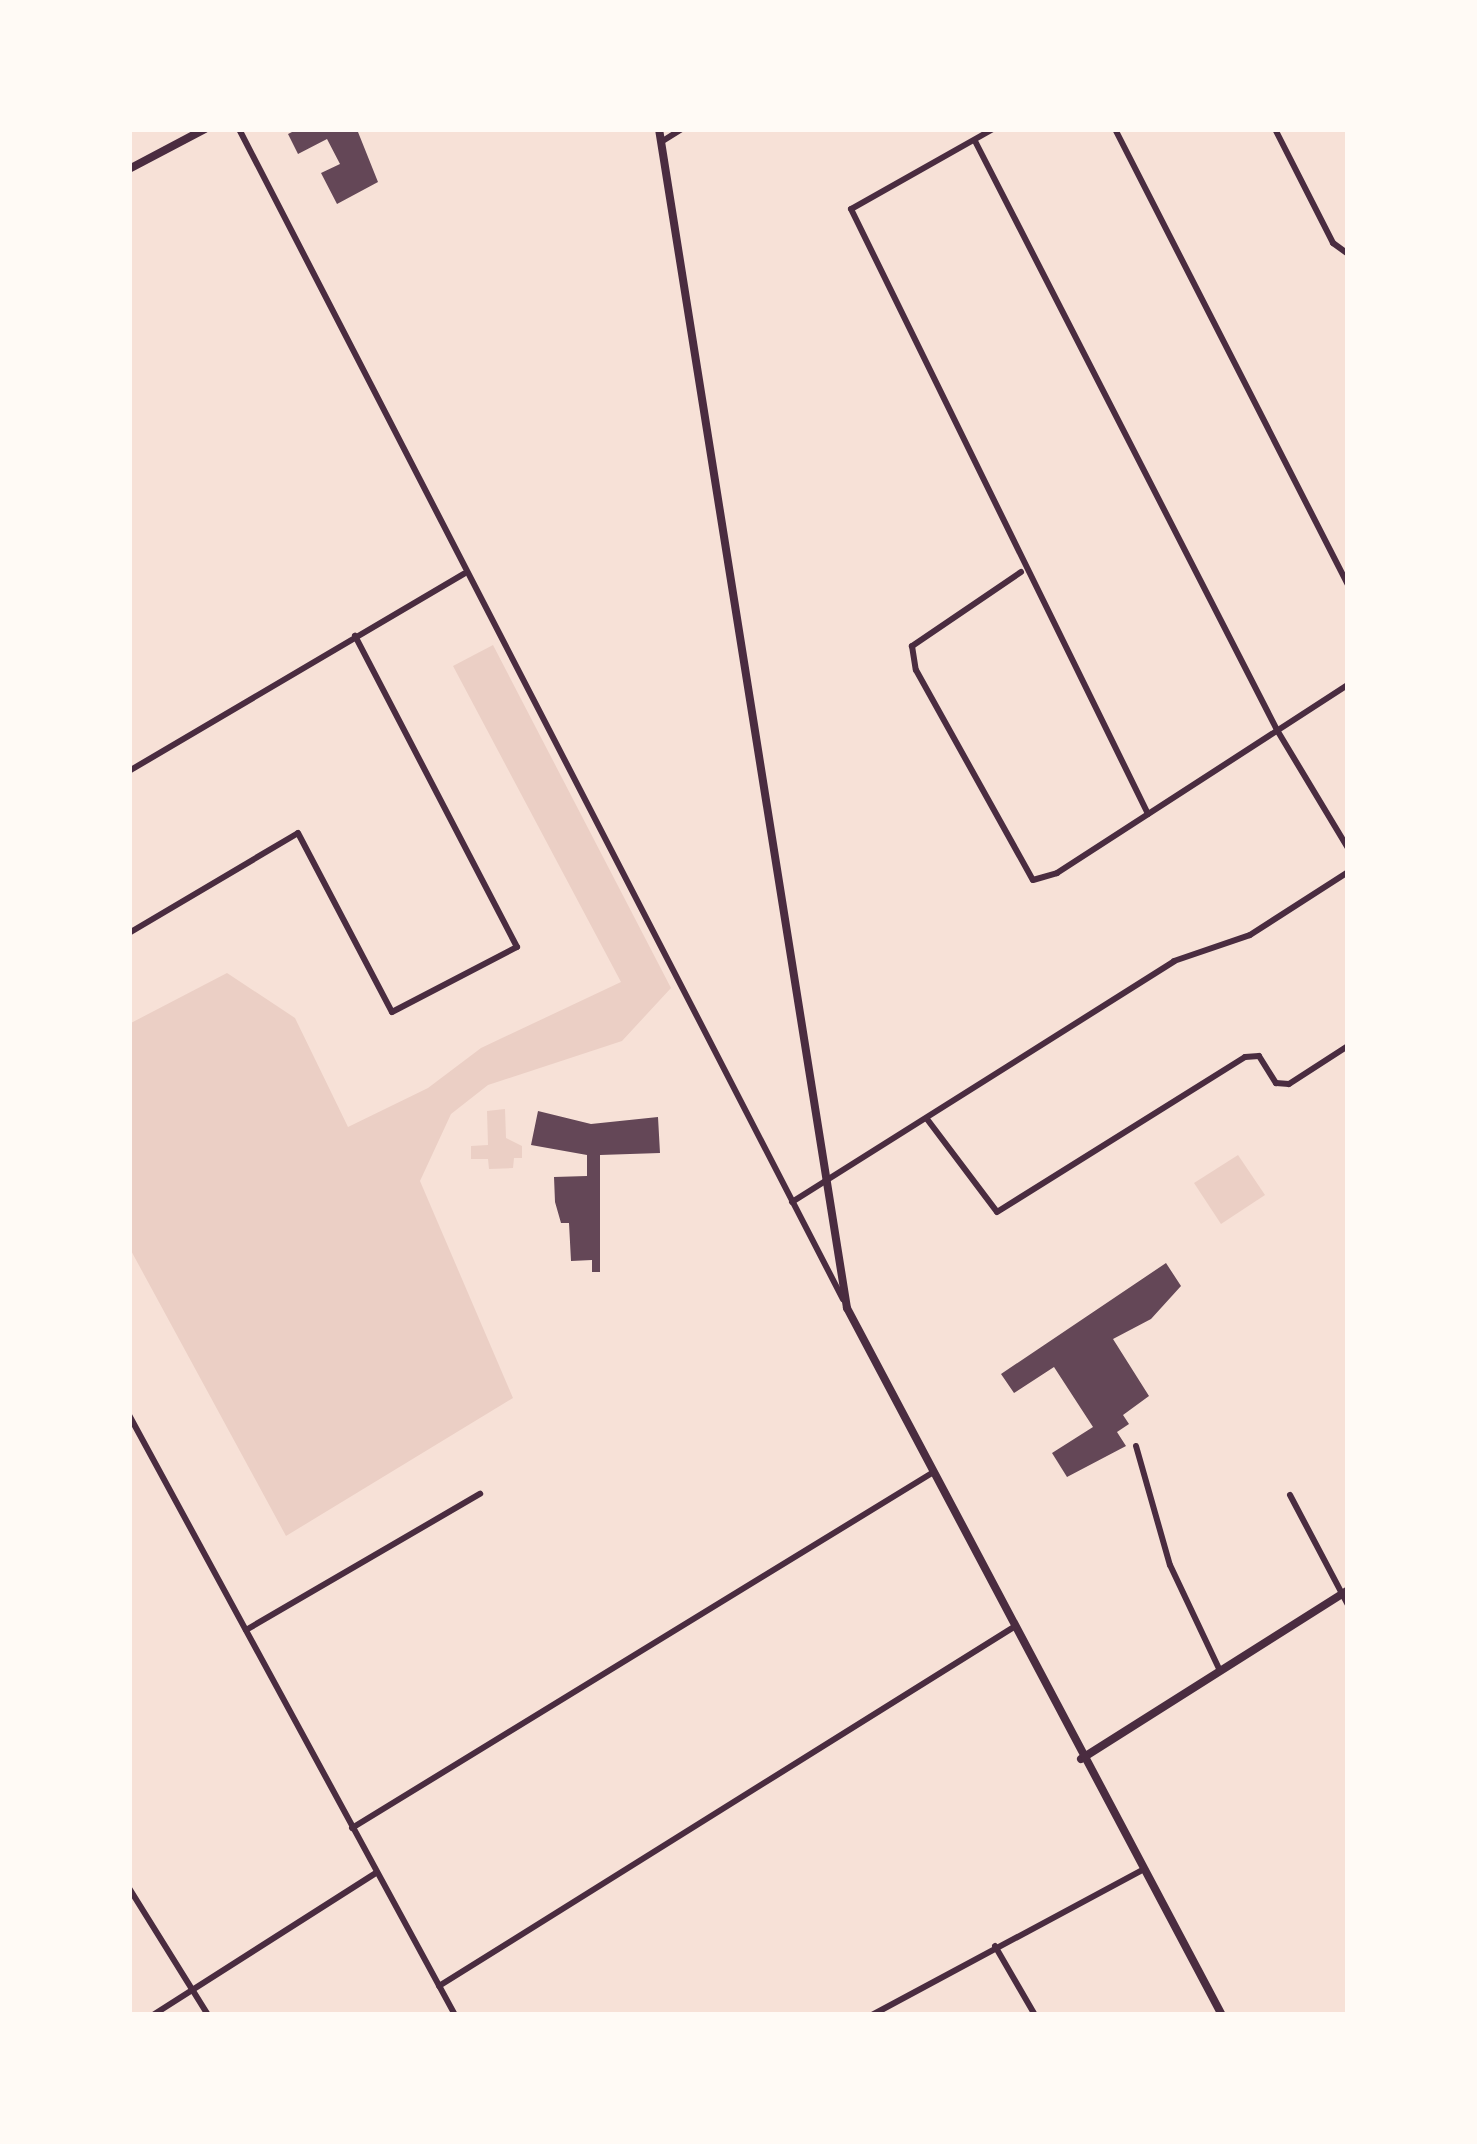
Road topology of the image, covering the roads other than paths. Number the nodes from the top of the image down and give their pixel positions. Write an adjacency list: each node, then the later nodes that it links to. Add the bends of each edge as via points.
1 (205, 129): 10 (main road)
2 (239, 129): 13 (street)
3 (659, 129): 9 (main road)
4 (682, 129): 9 (street)
5 (1115, 129): 14 (street)
6 (1275, 129): 11 (street, via 1333,243)
7 (990, 130): 8 (street)
8 (974, 140): 12 (street, via 850,209); 17 (street)
9 (661, 142): 25 (main road)
10 (129, 169)
11 (1348, 254)
12 (1022, 572): 19 (street); 19 (street, via 923,631 912,646 916,670 1033,880)
13 (464, 574): 15 (street); 26 (street)
14 (1348, 585)
15 (355, 636): 18 (street); 22 (street, via 518,947 392,1012 298,833)
16 (1348, 685): 17 (street)
17 (1277, 730): 19 (street); 20 (street)
18 (129, 771)
19 (1148, 814)
20 (1348, 848)
21 (1348, 872): 24 (street, via 1250,935 1174,961)
22 (129, 934)
23 (1348, 1046): 24 (street, via 1289,1084 1276,1083 1259,1056 1245,1057 998,1212)
24 (927, 1118): 25 (street)
25 (825, 1184): 26 (street); 27 (main road)
26 (792, 1202): 27 (street)
27 (848, 1308): 30 (main road)
28 (129, 1415): 36 (street)
29 (1136, 1446): 37 (street, via 1170,1565)
30 (932, 1473): 35 (main road); 39 (street)
31 (481, 1495): 36 (street)
32 (1290, 1495): 33 (street)
33 (1345, 1592): 34 (street); 37 (main road)
34 (1348, 1605)
35 (1014, 1627): 38 (main road); 44 (street)
36 (246, 1630): 39 (street)
37 (1222, 1674): 38 (main road)
38 (1082, 1759): 40 (main road)
39 (352, 1828): 41 (street)
40 (1142, 1870): 43 (street); 51 (main road)
41 (376, 1873): 44 (street); 45 (street)
42 (129, 1888): 45 (street)
43 (994, 1946): 46 (street); 50 (street)
44 (439, 1986): 49 (street)
45 (193, 1991): 47 (street); 48 (street)
46 (878, 2014)
47 (153, 2015)
48 (208, 2015)
49 (455, 2015)
50 (1035, 2015)
51 (1222, 2015)

